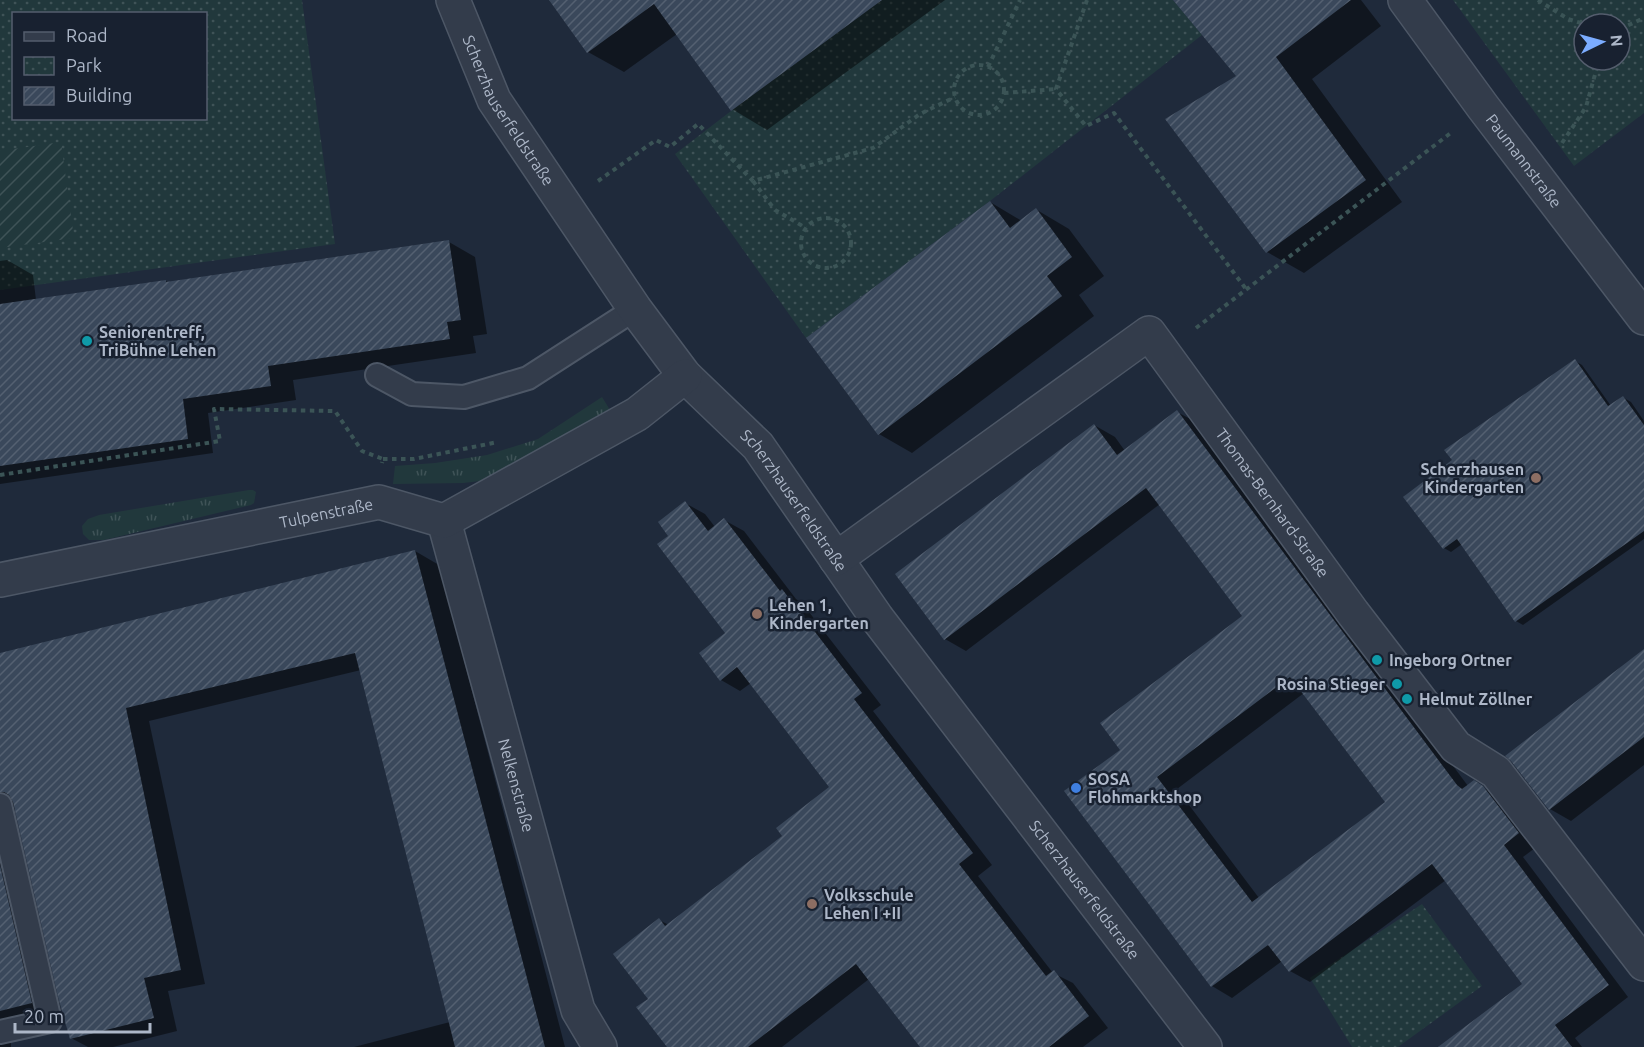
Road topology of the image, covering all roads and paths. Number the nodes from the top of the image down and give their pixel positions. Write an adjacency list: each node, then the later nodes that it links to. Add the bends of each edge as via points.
1 (453, 0): 15 (street, Scherzhauserfeldstraße, via 494,100)
2 (1020, 0): 7 (path)
3 (1087, 0): 9 (path)
4 (1405, 0): 12 (street, Paumannstraße)
5 (1538, 0): 6 (path)
6 (1572, 20)
7 (988, 67): 10 (path, via 1000,77); 11 (path, via 972,66 959,74)
8 (1596, 72): 13 (path, via 1586,107 1555,154)
9 (1056, 89): 10 (path); 17 (path, via 1086,126 1114,113)
10 (1004, 93): 11 (path, via 996,108 981,115 965,111)
11 (955, 97): 14 (path, via 920,114 873,148)
12 (1483, 107): 13 (street, Paumannstraße); 17 (path)
13 (1533, 171): 19 (street, Paumannstraße)
14 (753, 181): 15 (path, via 698,124 670,147 656,140); 16 (path, via 775,210)
15 (565, 205): 18 (street, Scherzhauserfeldstraße)
16 (806, 228): 16 (path, via 801,242 812,264 828,268 843,261 850,238 842,224 827,218)
17 (1246, 289): 20 (path, via 1184,337)
18 (635, 309): 21 (lane, via 528,378 464,397 412,394); 22 (street, Scherzhauserfeldstraße)
19 (1644, 318)
20 (1149, 333): 28 (street); 31 (street, Thomas-Bernhard-Straße, via 1456,747 1496,772)
21 (377, 375)
22 (686, 376): 27 (street, via 637,414); 28 (street, Scherzhauserfeldstraße, via 758,446)
23 (502, 441): 24 (path, via 414,459)
24 (383, 459): 25 (path, via 362,451 335,411 214,409 220,441); 26 (path)
25 (0, 475)
26 (379, 502): 27 (street, Tulpenstraße); 29 (street, Tulpenstraße)
27 (444, 521): 33 (street, Nelkenstraße, via 578,1010)
28 (836, 559): 34 (street, Scherzhauserfeldstraße)
29 (0, 580)
30 (0, 805): 32 (lane, via 51,1021)
31 (1644, 964)
32 (0, 1032)
33 (600, 1047)
34 (1205, 1047)

